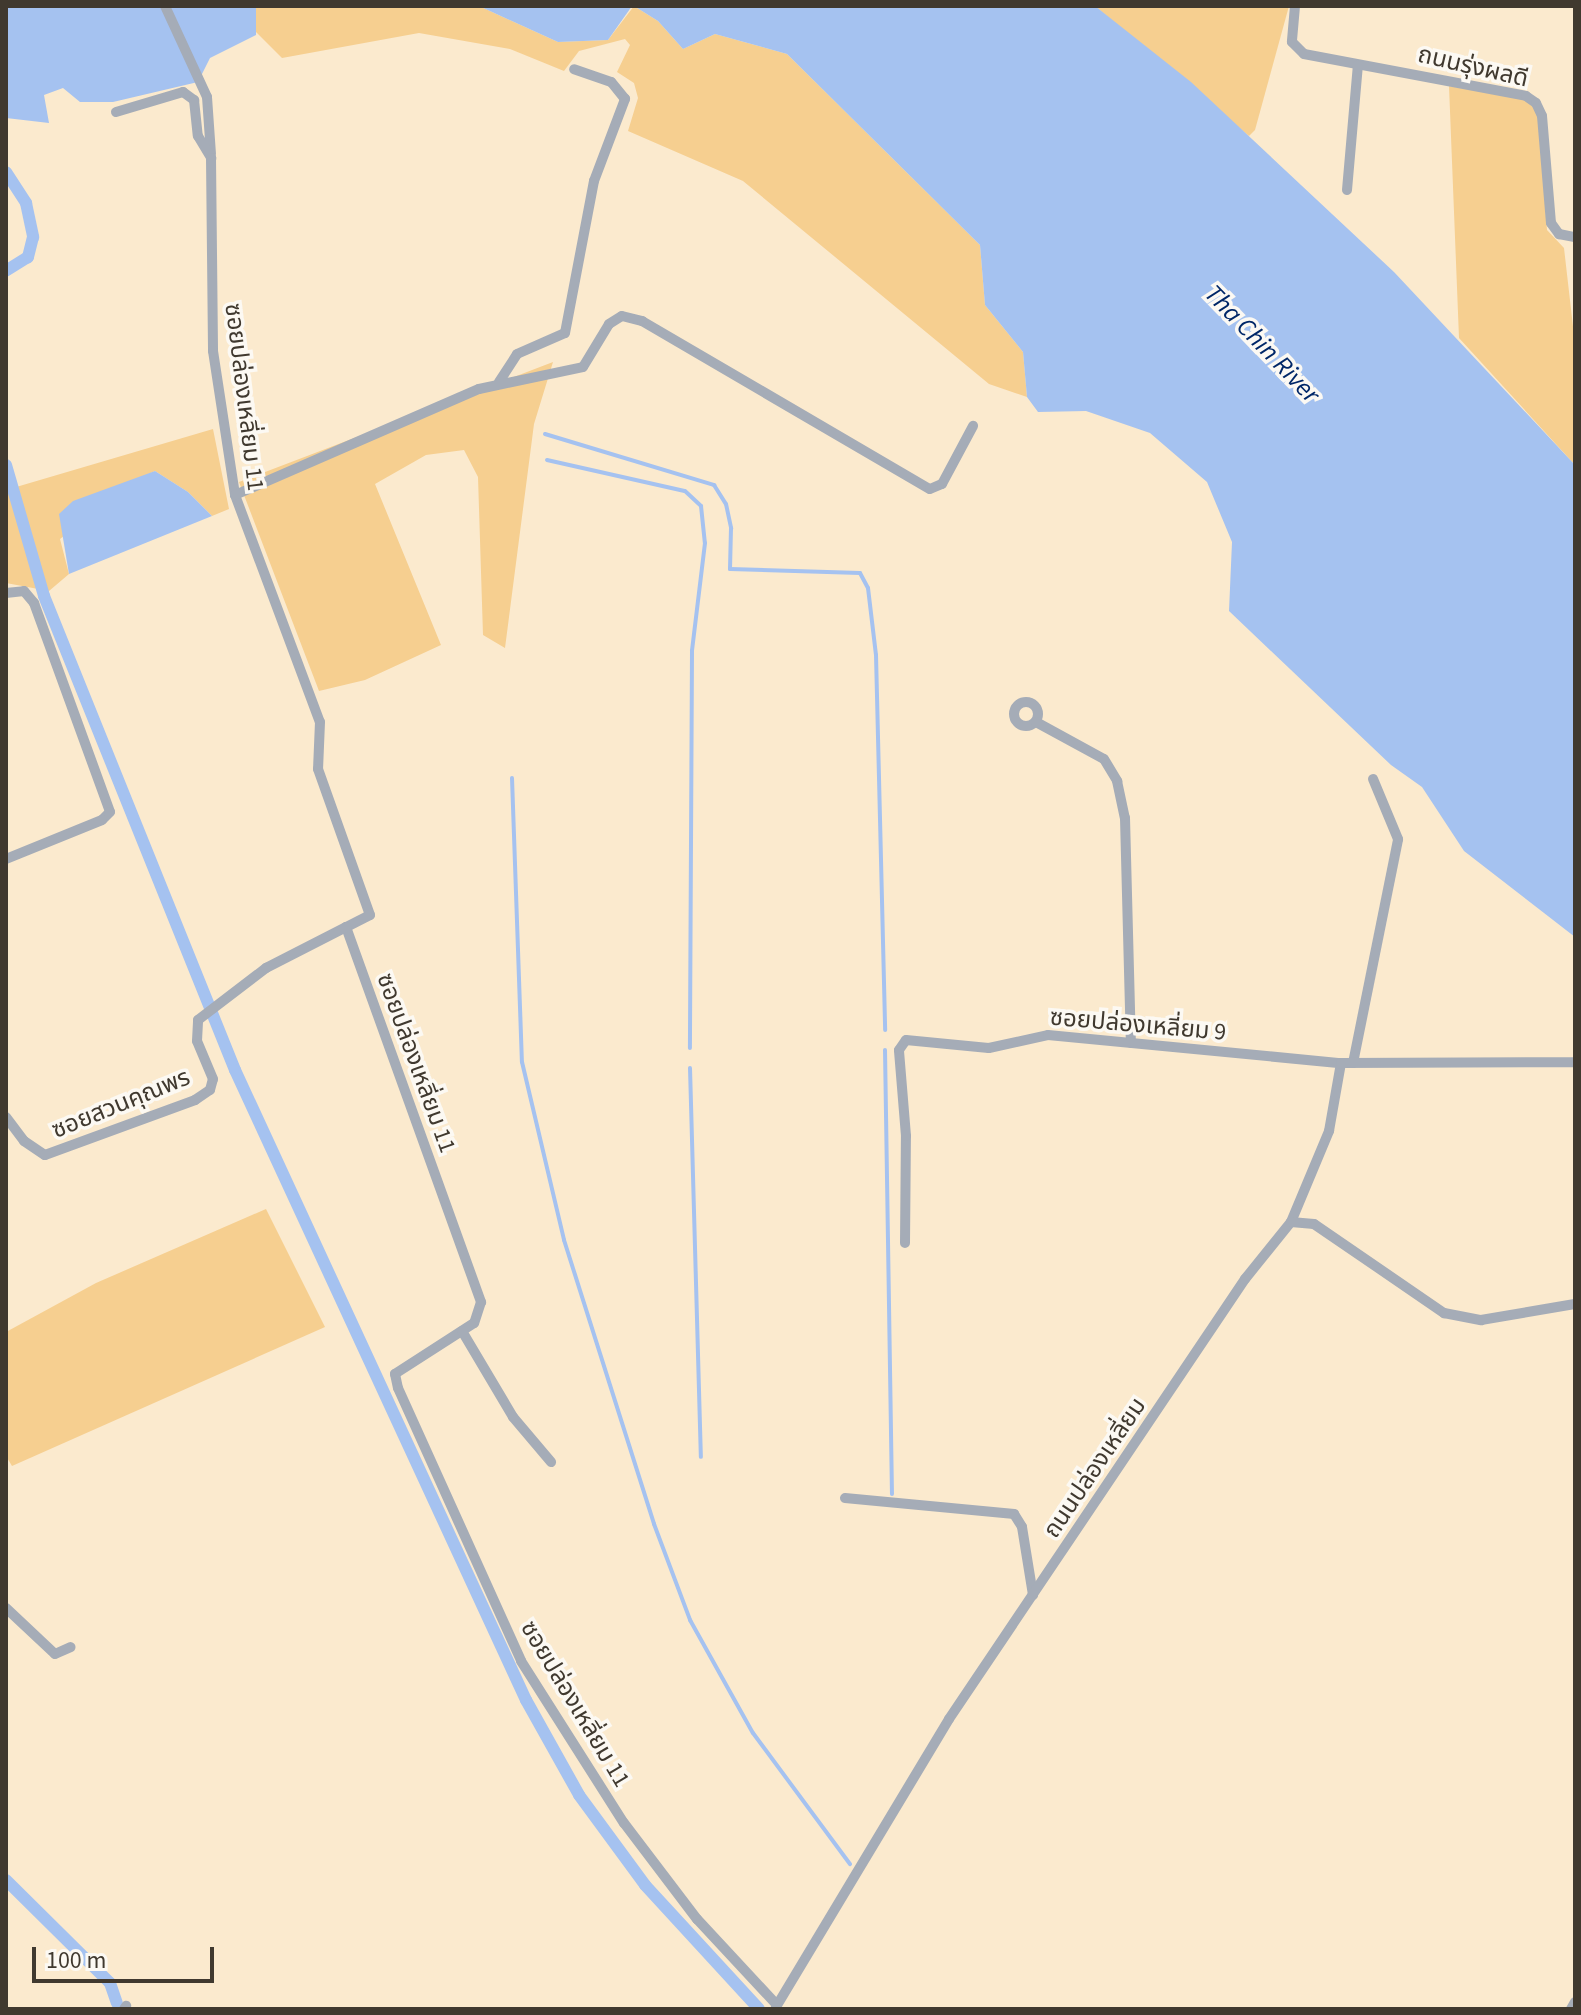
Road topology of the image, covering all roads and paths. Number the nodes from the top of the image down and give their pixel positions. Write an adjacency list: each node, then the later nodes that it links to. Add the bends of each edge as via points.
1 (165, 6): 6 (street, via 207,97)
2 (1295, 6): 3 (street, ถนนรุ่งผลดี, via 1291,38 1298,50)
3 (1358, 65): 7 (street); 8 (street, ถนนรุ่งผลดี, via 1530,98 1542,116 1551,223 1559,234)
4 (574, 69): 9 (street, via 611,82 625,99 594,181 565,333 517,354)
5 (116, 112): 6 (street, ซอยปล่องเหลี่ยม 11, via 188,92 194,100 198,136)
6 (211, 158): 11 (street, ซอยปล่องเหลี่ยม 11, via 213,351)
7 (1347, 190)
8 (1575, 237)
9 (499, 382): 10 (street, via 583,367 612,321 630,317 930,489 942,484); 11 (street)
10 (973, 426)
11 (235, 495): 16 (street, ซอยปล่องเหลี่ยม 11, via 320,722 318,769 370,915)
12 (6, 593): 15 (street, via 24,591 34,603 110,812)
13 (1036, 722): 17 (street, via 1104,759 1117,781 1126,841)
14 (1373, 779): 20 (street, via 1398,839)
15 (6, 859)
16 (346, 927): 21 (street, ซอยสวนคุณพร, via 266,968 198,1020 197,1041 213,1079 210,1090 195,1100 45,1155 24,1141); 25 (street, ซอยปล่องเหลี่ยม 11, via 481,1302 481,1314)
17 (1131, 1043): 19 (street, ซอยปล่องเหลี่ยม 9); 23 (street, ซอยปล่องเหลี่ยม 9, via 1048,1035 989,1048 903,1042 899,1050)
18 (1575, 1062): 20 (street, ซอยปล่องเหลี่ยม 9)
19 (1341, 1063): 20 (street, ซอยปล่องเหลี่ยม 9); 22 (street, ถนนปล่องเหลี่ยม, via 1329,1131)
20 (1353, 1063)
21 (6, 1117)
22 (1291, 1222): 24 (street, via 1314,1224 1444,1313 1481,1320); 28 (street, ถนนปล่องเหลี่ยม, via 1245,1279)
23 (905, 1243)
24 (1575, 1304)
25 (462, 1331): 26 (street, via 513,1417); 32 (street, ซอยปล่องเหลี่ยม 11, via 395,1374 410,1422 521,1661 624,1823 697,1919)
26 (551, 1462)
27 (845, 1498): 28 (street, via 1014,1514 1022,1527)
28 (1033, 1595): 32 (street, ถนนปล่องเหลี่ยม, via 949,1719)
29 (6, 1608): 30 (street, via 55,1654)
30 (71, 1647)
31 (1575, 2002): 33 (street)
32 (776, 2007)
33 (1571, 2009)

